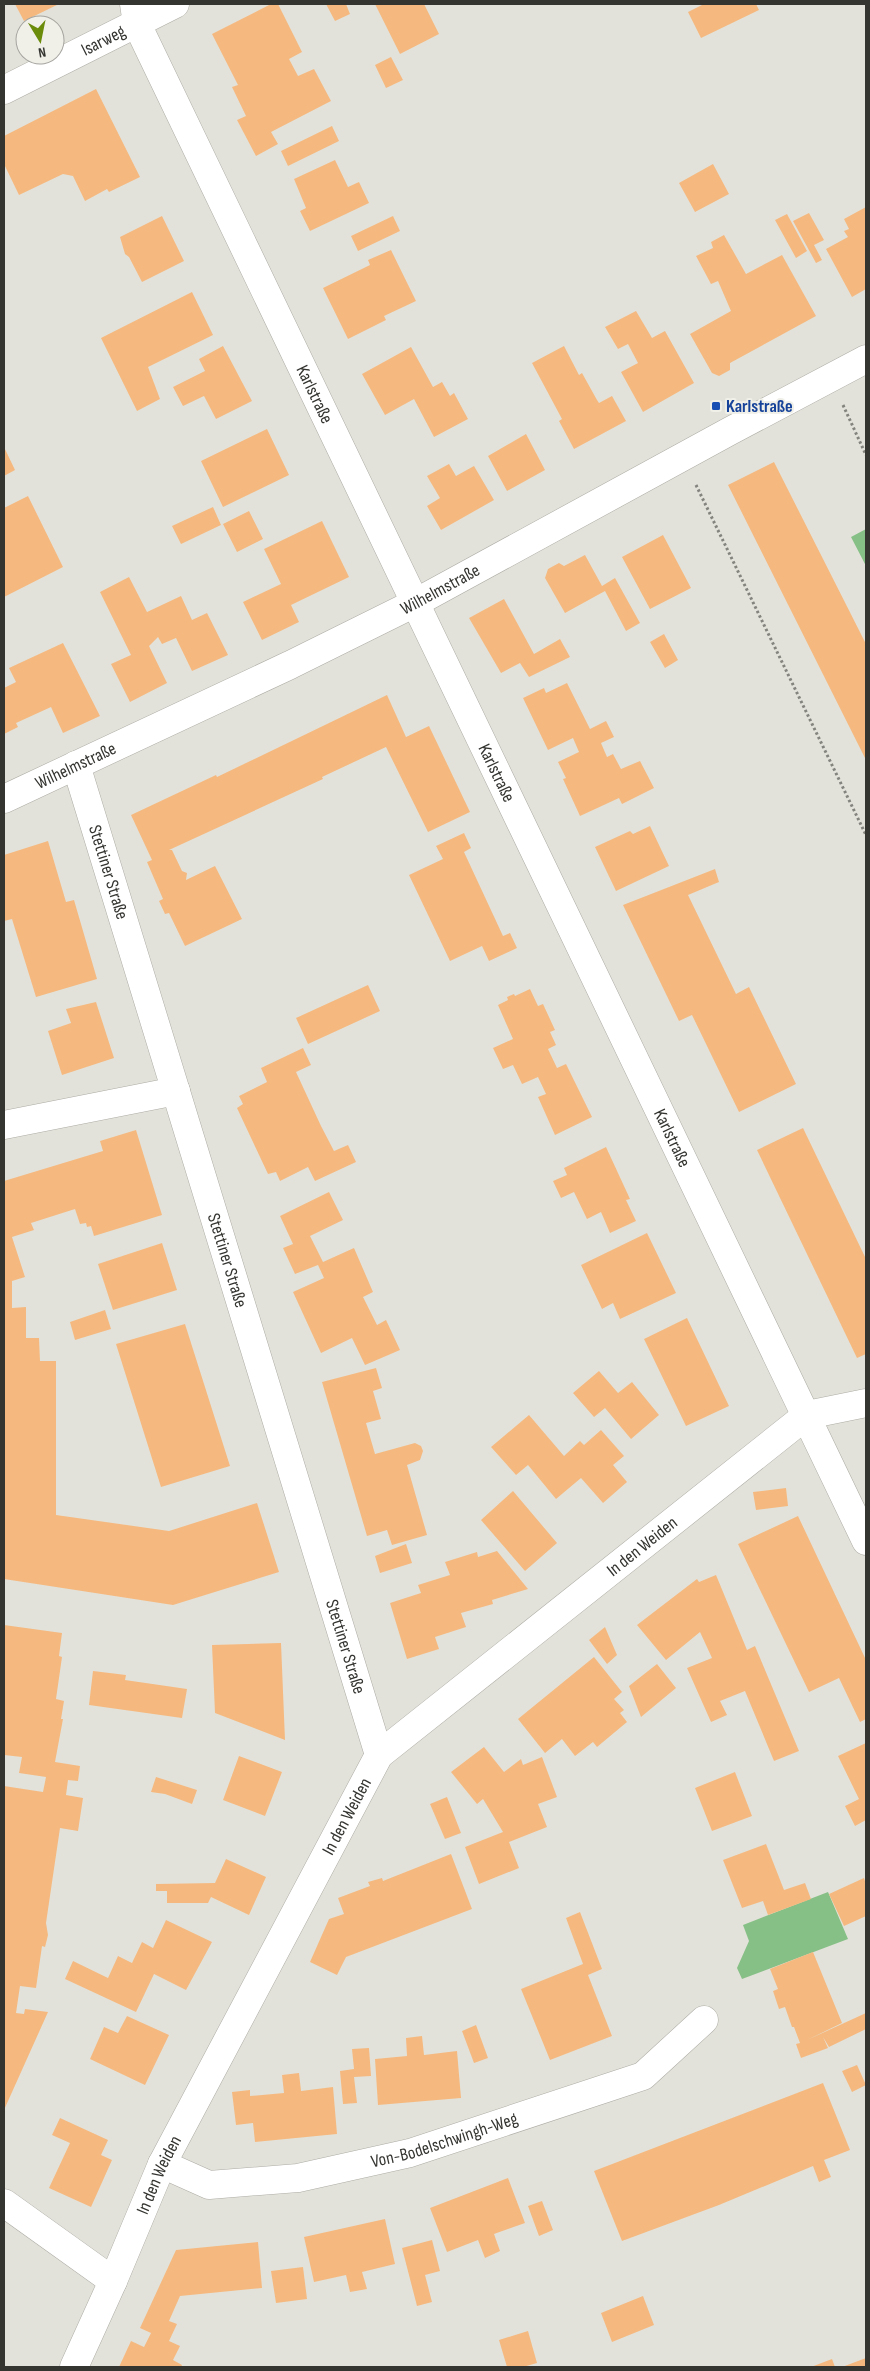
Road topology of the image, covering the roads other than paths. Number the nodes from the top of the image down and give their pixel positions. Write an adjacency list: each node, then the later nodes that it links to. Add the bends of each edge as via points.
1 (175, 4): 2 (street, Isarweg)
2 (135, 14): 3 (street, Isarweg); 5 (street, Karlstraße)
3 (4, 90)
4 (866, 359): 5 (street, Wilhelmstraße)
5 (415, 603): 6 (street, Wilhelmstraße); 11 (street, Karlstraße)
6 (76, 765): 7 (street, Wilhelmstraße); 8 (street, Stettiner Straße)
7 (4, 799)
8 (176, 1091): 9 (street); 13 (street, Stettiner Straße)
9 (4, 1125)
10 (866, 1403): 11 (street)
11 (808, 1415): 12 (street, Karlstraße); 13 (street, In den Weiden)
12 (866, 1541)
13 (379, 1755): 15 (street, In den Weiden)
14 (704, 2020): 15 (street, Von-Bodelschwingh-Weg, via 643,2076 410,2153 298,2178 208,2185)
15 (162, 2164): 17 (street, In den Weiden)
16 (4, 2203): 17 (street)
17 (113, 2281): 18 (street, In den Weiden)
18 (74, 2367)

